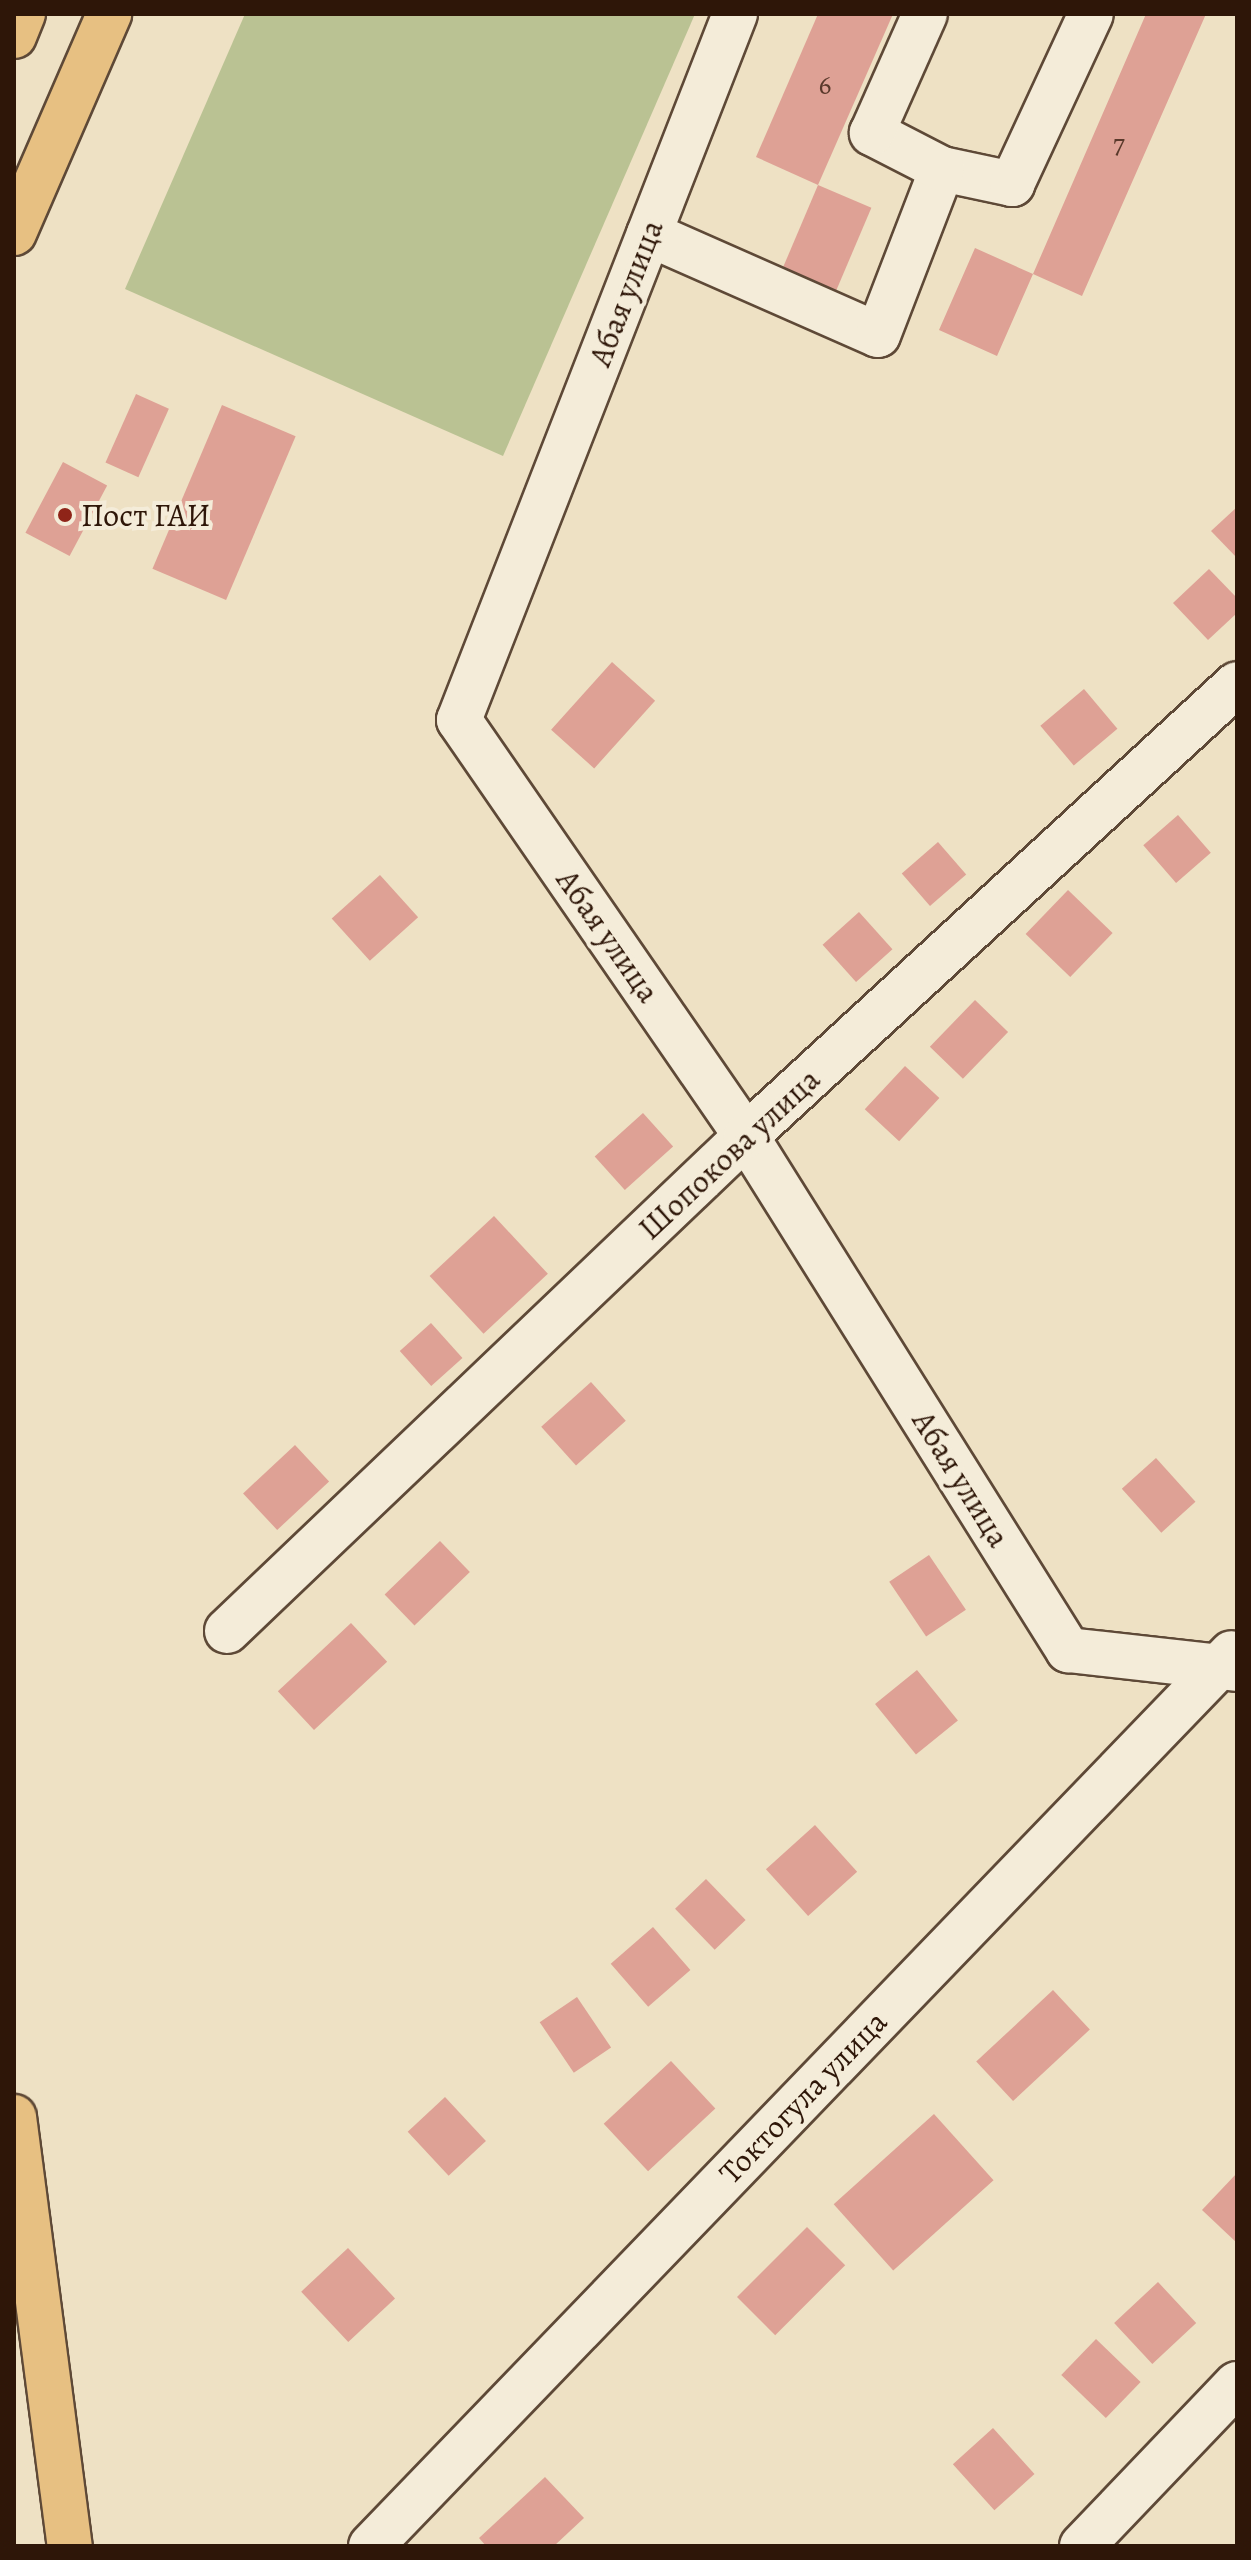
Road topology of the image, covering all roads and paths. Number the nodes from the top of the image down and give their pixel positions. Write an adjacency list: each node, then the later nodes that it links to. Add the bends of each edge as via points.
1 (23, 14): 6 (main road)
2 (109, 14): 8 (main road)
3 (735, 14): 9 (street, Абая улица)
4 (925, 14): 7 (street, via 872,133)
5 (1091, 14): 7 (street, via 1012,184)
6 (14, 36)
7 (942, 169): 9 (street, via 878,335)
8 (14, 233)
9 (649, 234): 11 (street, Абая улица, via 459,720)
10 (1237, 684): 11 (street, Шопокова улица)
11 (746, 1136): 12 (street, Шопокова улица); 13 (street, Абая улица, via 1068,1650)
12 (227, 1631)
13 (1231, 1662): 17 (street, Токтогула улица)
14 (14, 2117): 16 (main road)
15 (1237, 2384): 18 (street)
16 (70, 2546)
17 (371, 2546)
18 (1082, 2546)

